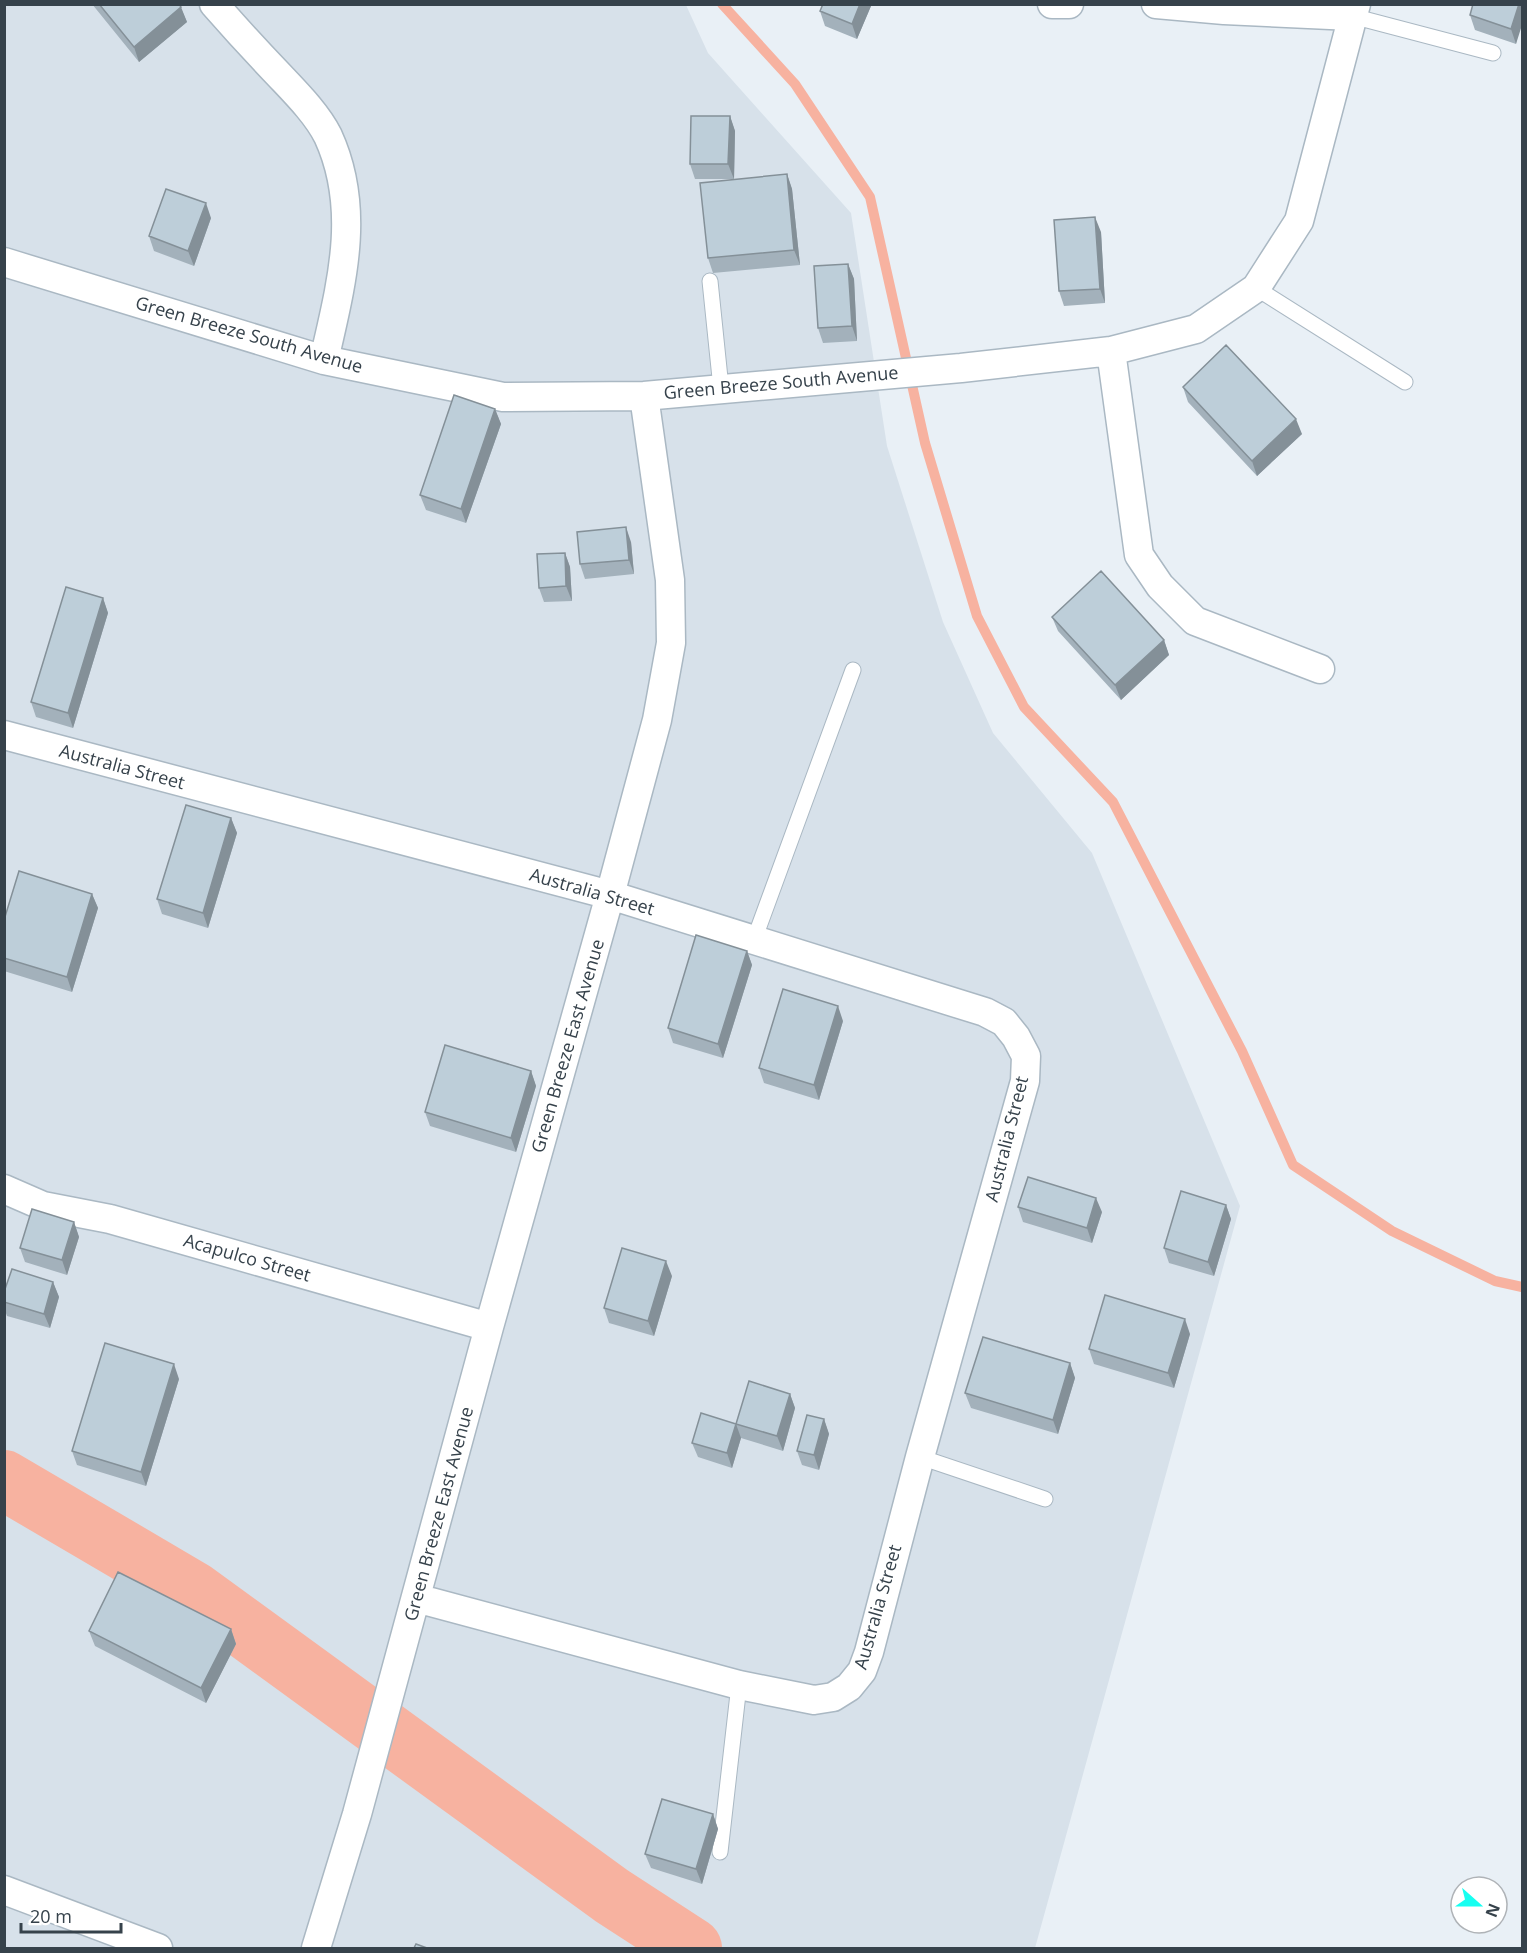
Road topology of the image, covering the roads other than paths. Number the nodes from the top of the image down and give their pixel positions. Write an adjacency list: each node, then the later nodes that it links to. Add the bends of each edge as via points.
1 (214, 4): 11 (street, via 302,99 327,135 343,180 348,236)
2 (1053, 4): 3 (street)
3 (1069, 4)
4 (1156, 4): 5 (street, via 1224,10)
5 (1354, 10): 6 (lane); 9 (street, Green Breeze South Avenue, via 1299,221)
6 (1493, 52)
7 (4, 262): 11 (street, Green Breeze South Avenue)
8 (710, 281): 13 (lane)
9 (1256, 288): 10 (street, Green Breeze South Avenue, via 1196,329); 12 (lane)
10 (1111, 351): 13 (street, Green Breeze South Avenue); 15 (street, via 1139,555 1160,586 1195,621)
11 (324, 360): 14 (street, Green Breeze South Avenue, via 503,397)
12 (1405, 382)
13 (721, 388): 14 (street, Green Breeze South Avenue)
14 (644, 396): 18 (street, Green Breeze East Avenue, via 669,580 670,643 657,720)
15 (1320, 669)
16 (854, 670): 19 (lane)
17 (4, 735): 18 (street, Australia Street)
18 (610, 895): 19 (street, Australia Street); 21 (street, Green Breeze East Avenue)
19 (754, 940): 22 (street, Australia Street, via 985,1012 1004,1022 1026,1056 1025,1081)
20 (4, 1189): 21 (street, Acapulco Street, via 43,1206 110,1219)
21 (489, 1327): 24 (street, Green Breeze East Avenue)
22 (920, 1457): 23 (lane); 25 (street, Australia Street, via 862,1671 849,1687 833,1697 814,1700)
23 (1045, 1499)
24 (416, 1598): 25 (street, Australia Street); 29 (street, Green Breeze East Avenue)
25 (739, 1684): 26 (lane)
26 (720, 1852)
27 (4, 1890): 28 (street)
28 (158, 1948)
29 (316, 1948)

